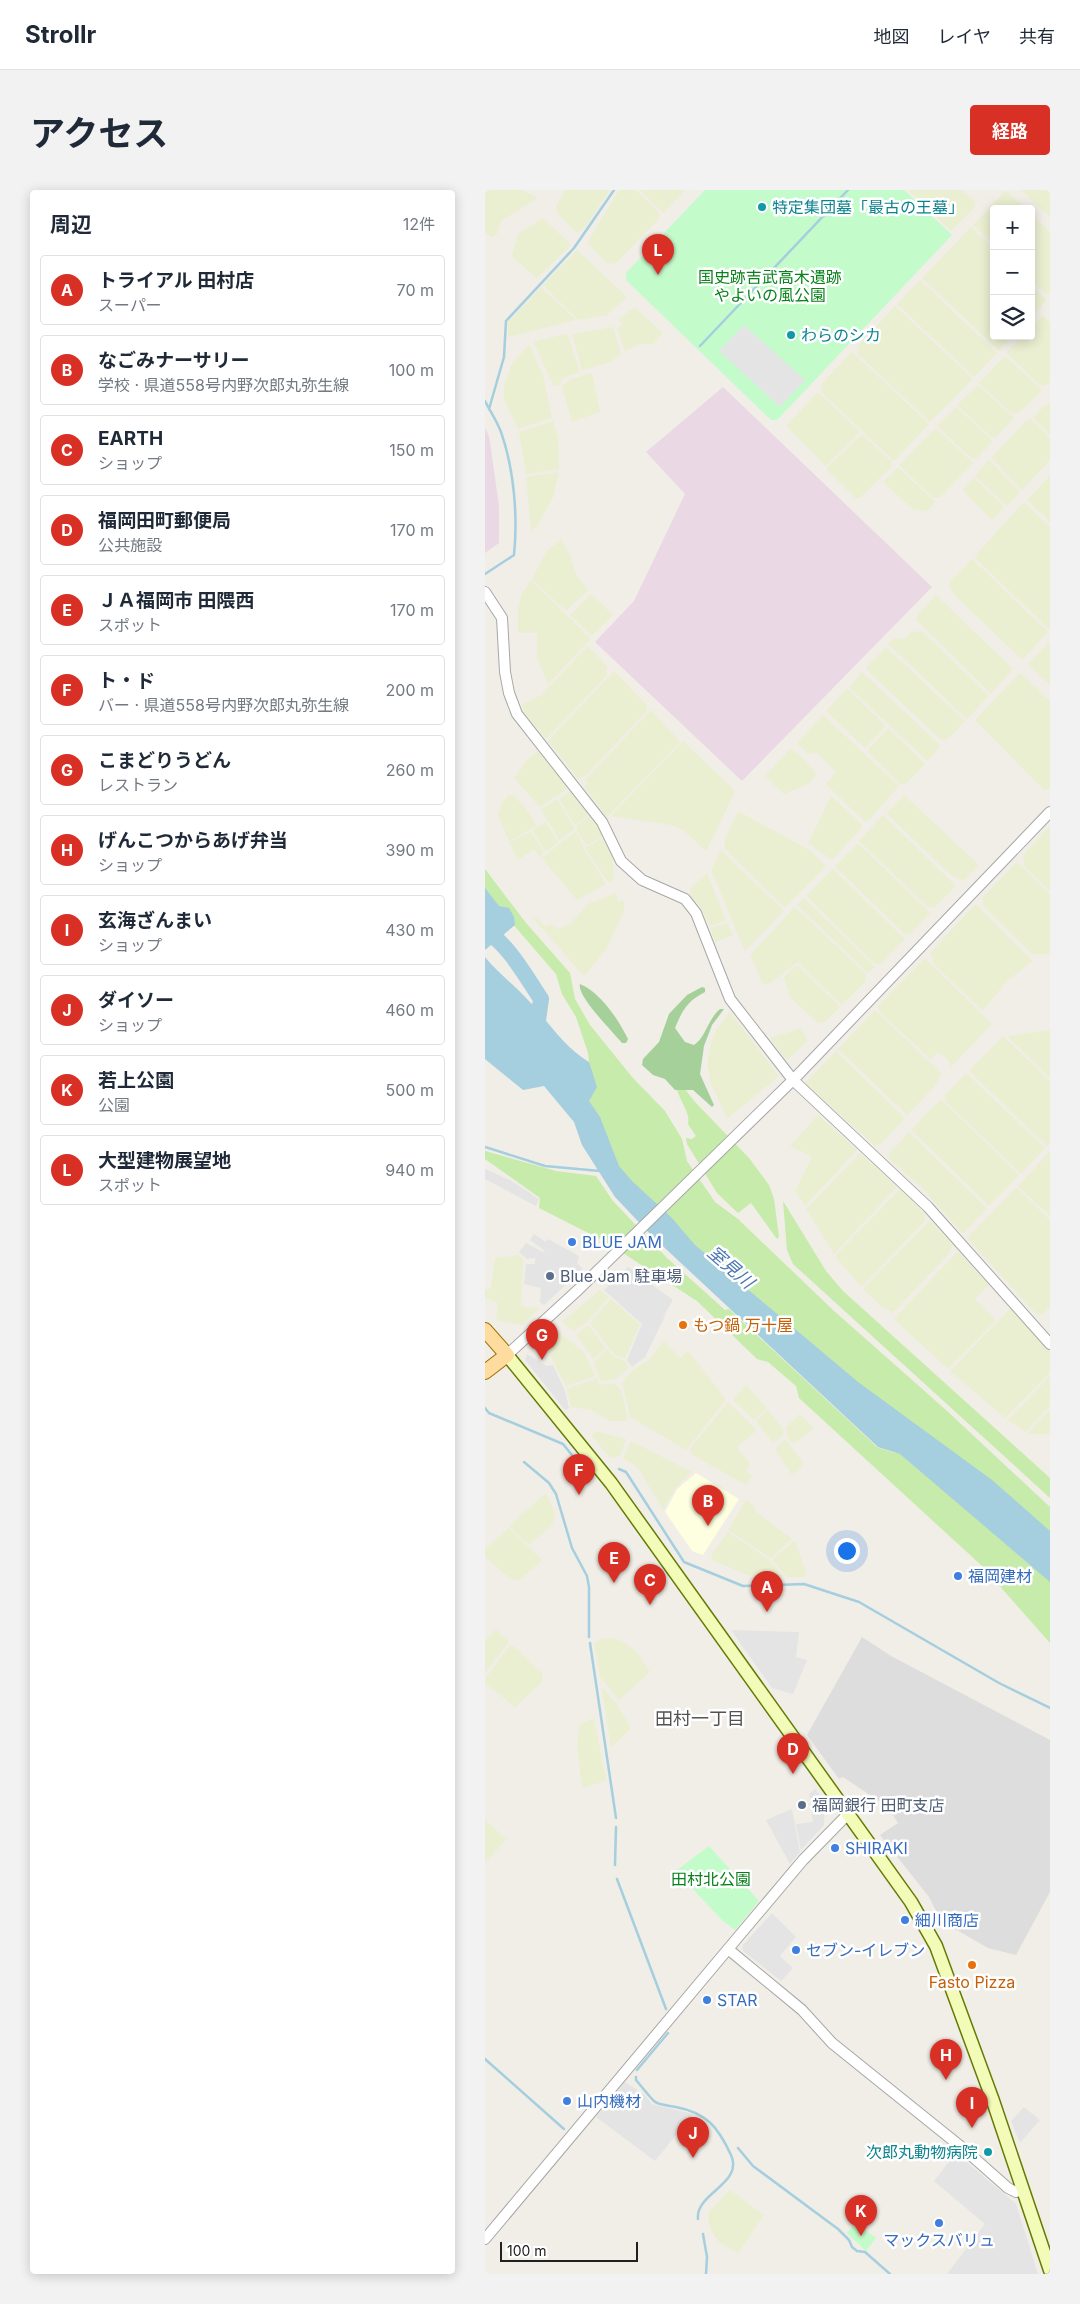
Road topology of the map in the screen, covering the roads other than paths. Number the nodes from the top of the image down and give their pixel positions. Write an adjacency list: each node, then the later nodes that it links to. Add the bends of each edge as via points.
1 (485, 592): 3 (street, via 499,612 505,672 517,714 602,822 621,861 642,880 685,899 696,913 730,999)
2 (1050, 812): 3 (street)
3 (793, 1080): 5 (street, via 928,1207); 6 (street)
4 (485, 1330): 6 (main road)
5 (1050, 1344)
6 (507, 1355): 7 (main road); 8 (main road, via 611,1483)
7 (485, 1372)
8 (848, 1814): 9 (street, via 803,1860); 10 (main road, via 895,1878 936,1946)
9 (727, 1949): 10 (street, via 802,2010 832,2043 1008,2188 1016,2192); 11 (street)
10 (1023, 2190): 12 (main road)
11 (485, 2239)
12 (1049, 2272)

